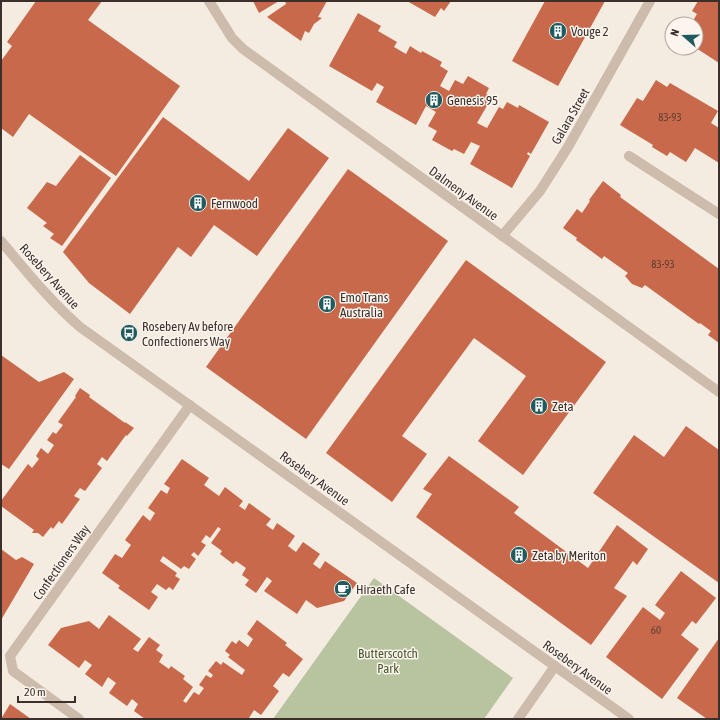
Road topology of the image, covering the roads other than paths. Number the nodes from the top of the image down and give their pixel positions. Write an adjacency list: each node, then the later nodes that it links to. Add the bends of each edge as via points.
1 (209, 1): 5 (street, Dalmeny Avenue, via 232,38 243,49)
2 (650, 1): 5 (street, Galara Street, via 568,147 540,191)
3 (628, 156): 4 (street)
4 (719, 214)
5 (502, 236): 7 (street, Dalmeny Avenue)
6 (1, 241): 8 (street, Rosebery Avenue, via 48,296 80,327)
7 (719, 392)
8 (190, 405): 9 (street, Rosebery Avenue); 10 (street, Confectioners Way, via 10,656 13,671)
9 (555, 666): 11 (street); 12 (street, Rosebery Avenue)
10 (79, 719)
11 (518, 719)
12 (629, 719)

